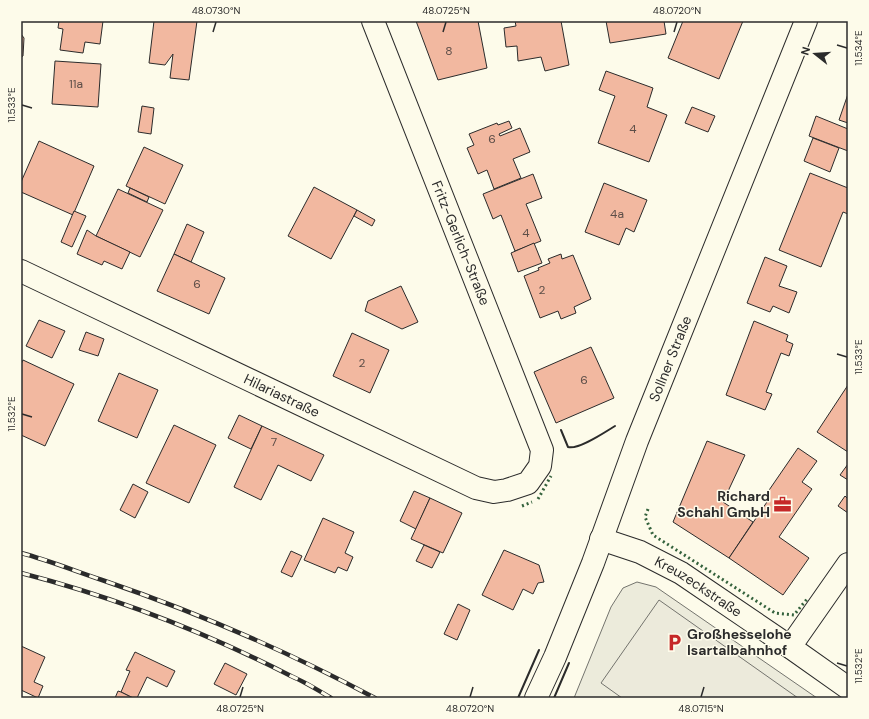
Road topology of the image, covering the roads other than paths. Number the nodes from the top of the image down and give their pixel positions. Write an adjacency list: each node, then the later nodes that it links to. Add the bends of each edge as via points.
1 (373, 21): 4 (street, Fritz-Gerlich-Straße, via 534,427 542,450)
2 (806, 21): 5 (street, Sollner Straße, via 637,441)
3 (21, 271): 4 (street, Hilariastraße, via 476,488 494,492 528,483)
4 (540, 466)
5 (601, 539): 7 (street, Kreuzeckstraße, via 640,552 681,573); 9 (street, Sollner Straße, via 555,657)
6 (848, 564): 7 (street)
7 (790, 647): 8 (street, Kreuzeckstraße)
8 (848, 688)
9 (536, 698)

